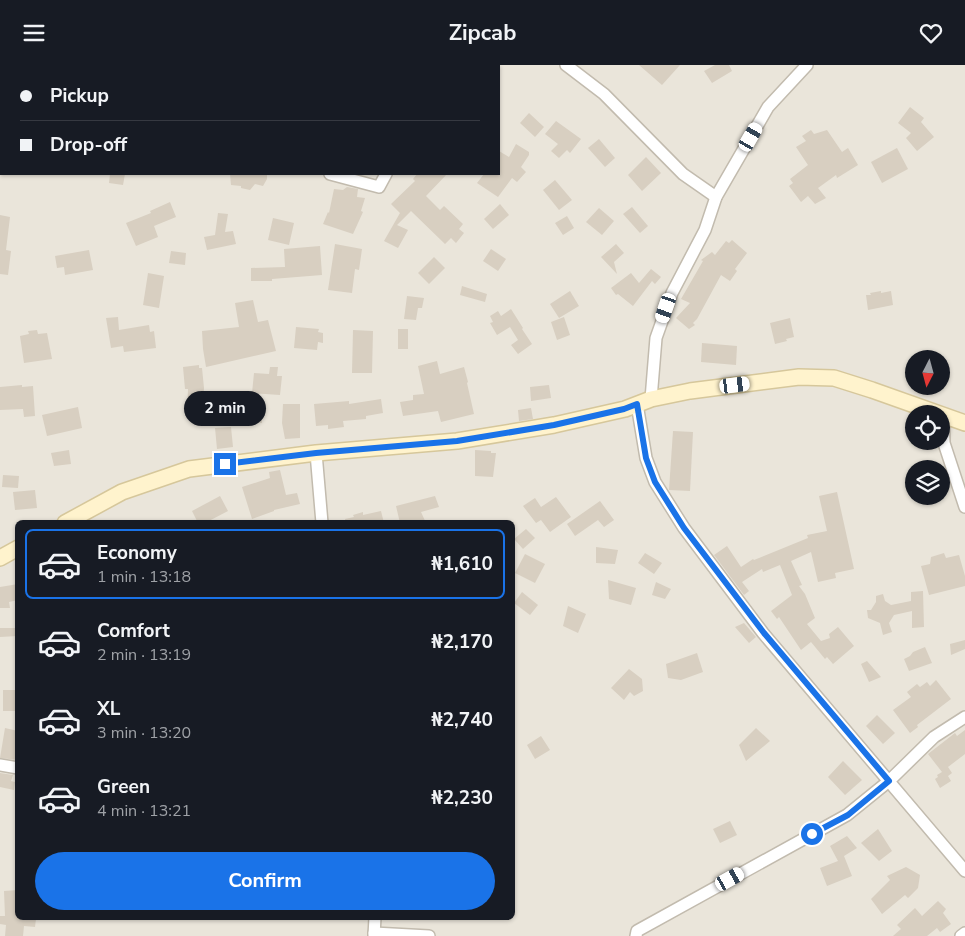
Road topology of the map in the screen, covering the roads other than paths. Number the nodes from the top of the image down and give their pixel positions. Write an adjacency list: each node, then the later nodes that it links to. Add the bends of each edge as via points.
1 (566, 65): 5 (street, via 604,94 684,174)
2 (807, 65): 5 (street, via 768,107)
3 (334, 175): 4 (street, via 379,187)
4 (385, 175)
5 (716, 197): 6 (street, via 705,230 672,293 656,338)
6 (644, 401): 7 (street, via 690,391 799,377 834,378); 11 (street, via 624,409 554,425 457,441); 20 (street, via 646,458 655,482 684,528 764,633)
7 (916, 405)
8 (950, 417): 9 (street)
9 (965, 423)
10 (946, 450): 12 (street)
11 (316, 453): 13 (street, via 189,469 122,492); 14 (street)
12 (965, 507)
13 (71, 520)
14 (322, 520)
15 (15, 550): 16 (street)
16 (0, 558)
17 (965, 717): 20 (street, via 934,737)
18 (0, 765): 19 (street)
19 (15, 768)
20 (889, 781): 21 (street); 26 (street, via 848,815 637,931)
21 (965, 871)
22 (375, 920): 24 (street)
23 (965, 933): 27 (street)
24 (374, 934): 25 (street)
25 (429, 936)
26 (636, 936)
27 (961, 936)

